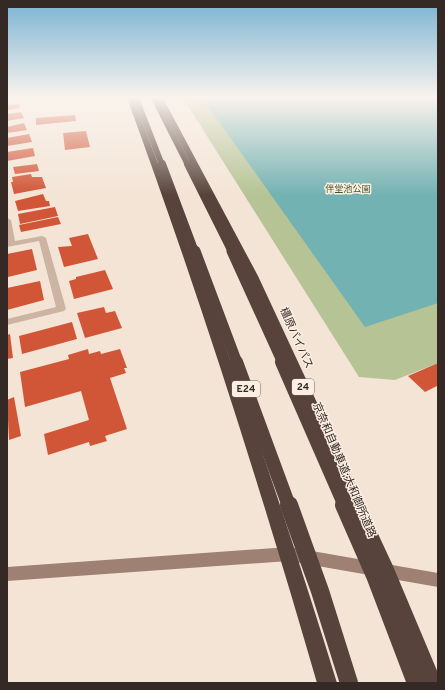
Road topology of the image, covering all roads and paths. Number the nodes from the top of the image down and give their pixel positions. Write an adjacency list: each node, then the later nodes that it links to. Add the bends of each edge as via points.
1 (142, 130): 8 (highway, via 200,284)
2 (148, 130): 13 (highway, E24, bridge, via 315,576)
3 (170, 130): 14 (highway, 京奈和自動車道;大和御所道路, bridge, via 245,276 376,578)
4 (177, 130): 9 (highway, 橿原バイパス / 24, via 253,276)
5 (7, 220): 6 (street)
6 (9, 244): 7 (street, via 42,238 62,309)
7 (7, 322)
8 (290, 554): 9 (street, via 336,560); 10 (street); 12 (highway)
9 (387, 572): 11 (street); 15 (highway, 橿原バイパス / 24)
10 (7, 574)
11 (438, 580)
12 (327, 683)
13 (349, 683)
14 (416, 683)
15 (432, 683)

